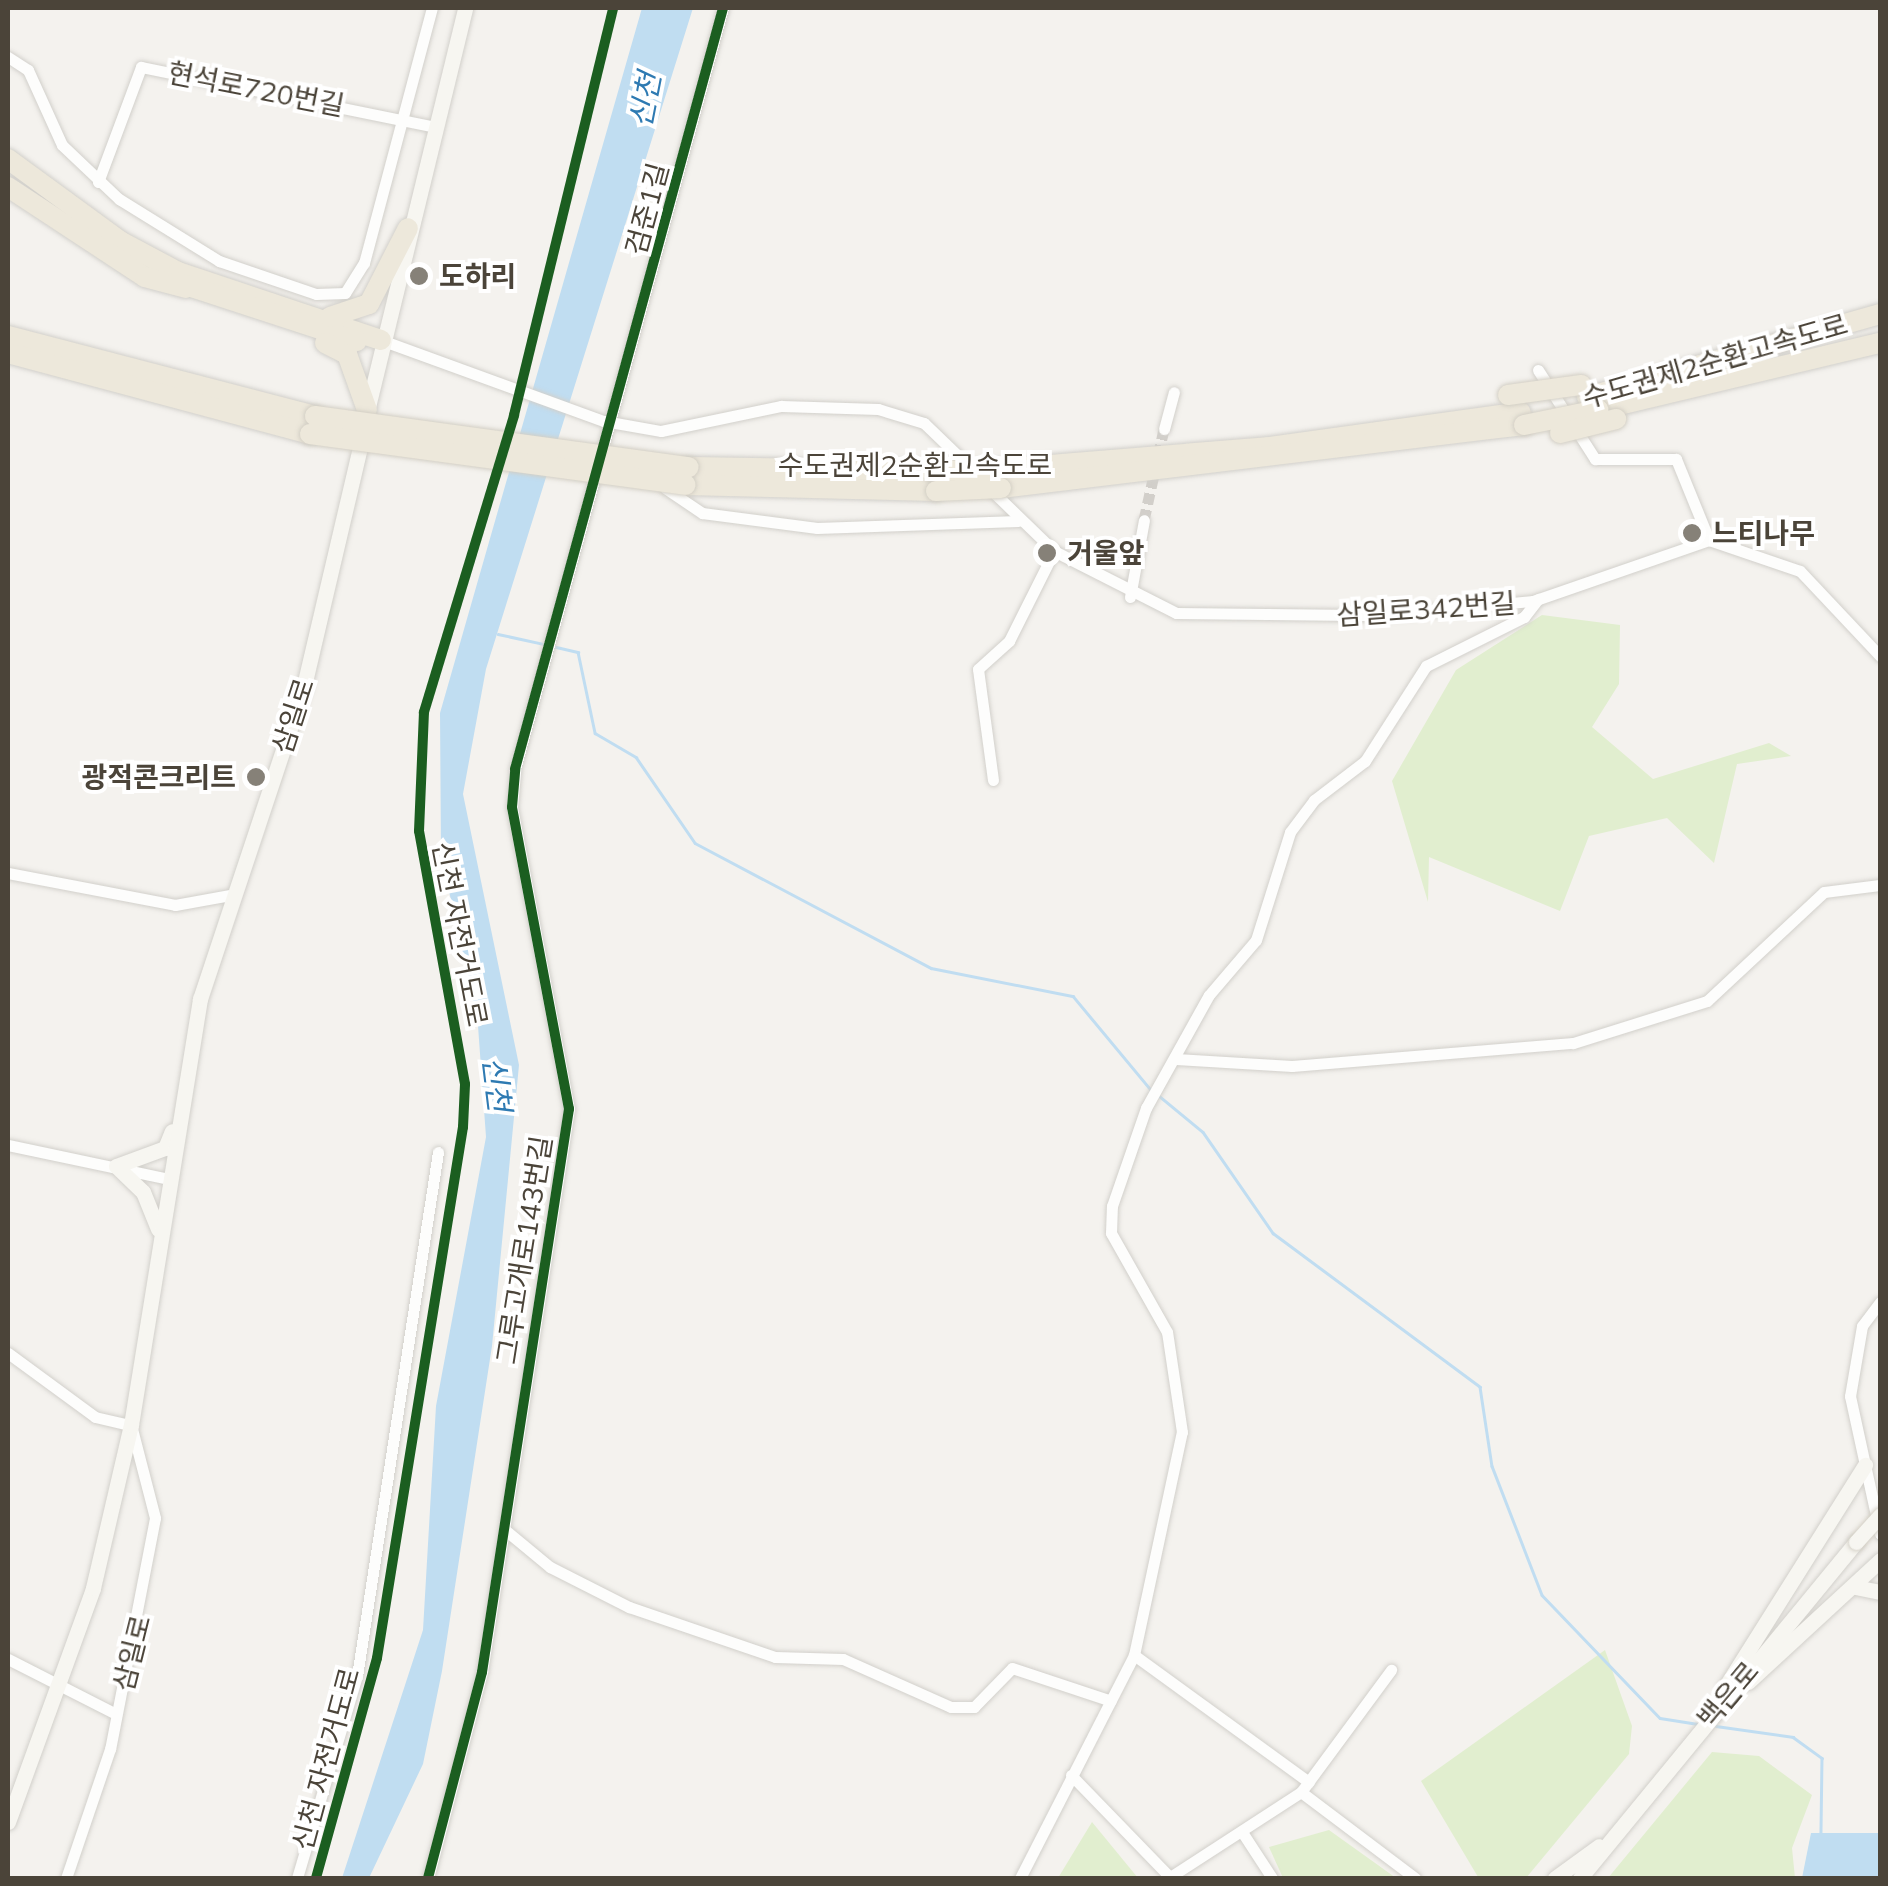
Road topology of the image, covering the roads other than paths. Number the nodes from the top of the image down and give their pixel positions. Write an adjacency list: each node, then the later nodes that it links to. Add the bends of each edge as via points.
1 (432, 8): 5 (street)
2 (465, 8): 6 (main road, 삼일로)
3 (723, 8): 28 (street, 검준1길)
4 (8, 57): 10 (street, via 28,70 62,145)
5 (398, 116): 6 (street, 현석로720번길); 10 (street, 현석로720번길, via 141,67); 10 (street, via 364,263 345,293 316,294 219,261)
6 (432, 126): 12 (main road, 삼일로)
7 (8, 146): 14 (highway, via 97,214)
8 (8, 159): 14 (highway, via 120,242)
9 (8, 172): 13 (highway, via 108,246)
10 (98, 182)
11 (8, 187): 13 (highway, via 130,269)
12 (408, 228): 15 (highway, via 356,315); 19 (main road, 삼일로)
13 (188, 288): 14 (highway)
14 (262, 308): 15 (highway); 19 (highway); 26 (highway, via 347,354)
15 (294, 312): 19 (highway)
16 (1880, 314): 25 (highway, 수도권제2순환고속도로)
17 (8, 326): 23 (highway)
18 (8, 336): 23 (highway, 수도권제2순환고속도로)
19 (381, 340): 26 (main road, 삼일로); 28 (street, 삼일로342번길, via 490,374)
20 (1880, 343): 25 (highway, 수도권제2순환고속도로, via 1794,368)
21 (8, 353): 29 (highway, 수도권제2순환고속도로)
22 (1538, 370): 40 (street, via 1596,459 1676,460)
23 (187, 382): 29 (highway, 수도권제2순환고속도로)
24 (1174, 392): 30 (street)
25 (1596, 403): 27 (highway, bridge); 27 (highway, 수도권제2순환고속도로, bridge); 31 (highway, bridge)
26 (367, 410): 49 (main road, 삼일로, via 324,618)
27 (1518, 411): 33 (highway, 수도권제2순환고속도로); 37 (highway, 수도권제2순환고속도로)
28 (608, 422): 39 (street, 삼일로342번길, via 678,432 781,406 878,410 951,443); 44 (street, 검준1길)
29 (312, 425): 35 (highway, 수도권제2순환고속도로, bridge)
30 (1164, 429)
31 (1560, 433)
32 (1310, 435): 33 (highway)
33 (1152, 458): 36 (highway, 수도권제2순환고속도로, bridge, via 989,470)
34 (1266, 476): 37 (highway)
35 (680, 480): 36 (highway, 수도권제2순환고속도로); 39 (street, via 702,513 818,528)
36 (933, 481): 37 (highway, 수도권제2순환고속도로, bridge, via 1001,488)
37 (1080, 482)
38 (1144, 520): 42 (street)
39 (1018, 521): 41 (street, 삼일로342번길)
40 (1709, 540): 43 (street, 삼일로342번길); 45 (street, via 1800,571)
41 (1054, 551): 42 (street, 삼일로342번길); 46 (street, via 1010,640 978,669)
42 (1130, 597): 43 (street, 삼일로342번길, via 1176,613 1242,618)
43 (1538, 599): 50 (street, via 1524,617 1426,666 1365,761 1314,800 1290,832 1256,940 1209,996)
44 (556, 630): 62 (street, 그루고개로143번길, via 512,807 569,1109)
45 (1880, 656)
46 (993, 780)
47 (8, 874): 49 (street, via 175,905)
48 (1880, 885): 50 (street, via 1824,892 1706,1000 1573,1043 1292,1066)
49 (230, 895): 51 (main road, 삼일로)
50 (1176, 1059): 67 (street, via 1146,1108 1112,1206 1112,1233 1167,1332 1182,1432)
51 (182, 1109): 54 (main road, via 164,1148); 55 (main road, 삼일로)
52 (8, 1146): 54 (street)
53 (438, 1152): 80 (street, via 357,1676)
54 (116, 1166): 55 (street); 56 (main road, via 154,1210)
55 (169, 1179): 56 (main road, 삼일로)
56 (160, 1240): 59 (main road, 삼일로)
57 (1880, 1302): 60 (street, via 1854,1356 1851,1424)
58 (8, 1353): 59 (street, via 95,1417)
59 (131, 1425): 70 (main road, 삼일로); 72 (street, 삼일로, via 156,1532)
60 (1865, 1466): 63 (street); 73 (main road)
61 (1880, 1516): 73 (main road, 백은로, bridge)
62 (504, 1529): 71 (street, via 550,1567 628,1608 775,1657 843,1659 952,1706 974,1707 1012,1668); 81 (street, 그루고개로143번길, via 470,1730)
63 (1880, 1534)
64 (1880, 1560): 65 (main road)
65 (1855, 1588): 66 (main road); 73 (main road)
66 (1880, 1592)
67 (1134, 1654): 71 (street); 75 (street)
68 (8, 1659): 70 (street)
69 (1391, 1670): 75 (street)
70 (58, 1686): 72 (street); 76 (main road, 삼일로)
71 (1111, 1700): 74 (street)
72 (116, 1714): 79 (street, 삼일로)
73 (1706, 1720): 78 (main road, 백은로)
74 (1071, 1776): 77 (street, via 1170,1877); 82 (street)
75 (1305, 1787): 77 (street); 84 (street)
76 (8, 1822)
77 (1242, 1832): 83 (street)
78 (1615, 1835): 85 (main road); 86 (main road, 백은로)
79 (66, 1878)
80 (298, 1878)
81 (428, 1878)
82 (1020, 1878)
83 (1272, 1878)
84 (1414, 1878)
85 (1555, 1878)
86 (1580, 1878)

